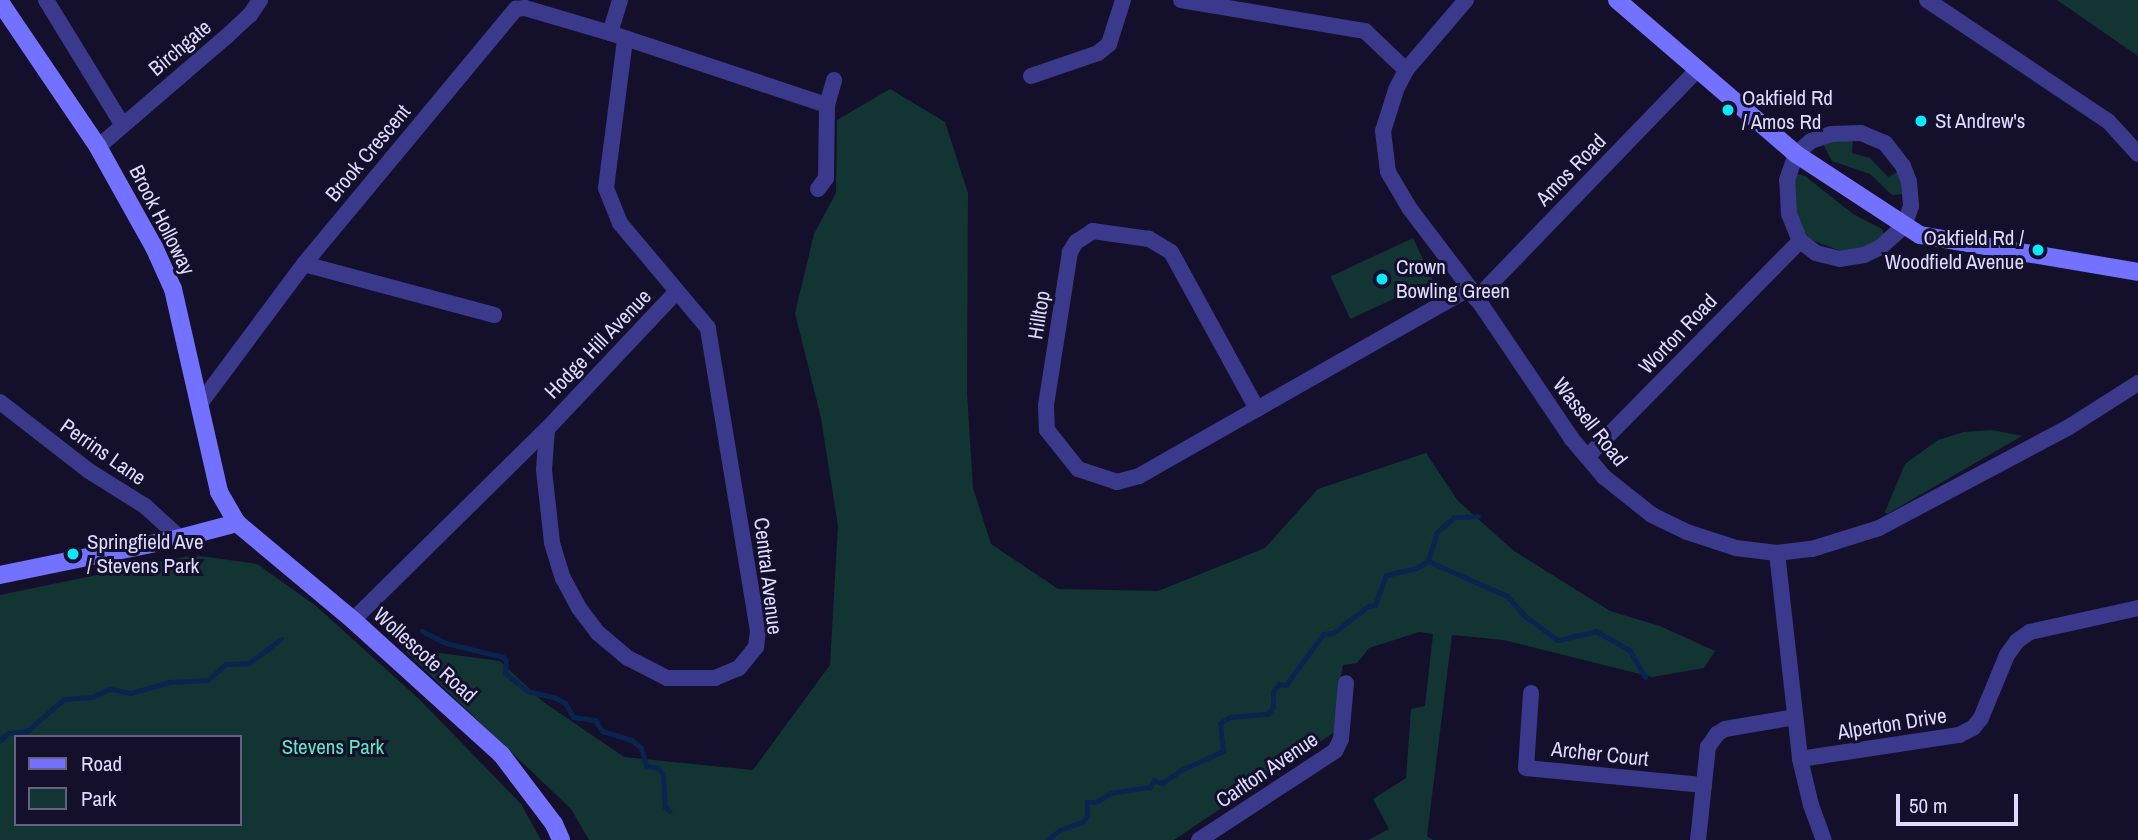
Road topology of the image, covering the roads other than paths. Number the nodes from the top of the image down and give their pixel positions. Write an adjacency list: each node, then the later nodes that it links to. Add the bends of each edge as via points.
1 (46, 0): 17 (street)
2 (260, 0): 17 (street, Birchgate, via 226,37)
3 (620, 0): 10 (street)
4 (1123, 0): 14 (street, via 1109,44 1098,53)
5 (1181, 0): 12 (street, via 1365,32)
6 (1466, 0): 12 (street, Wassell Road)
7 (1617, 0): 13 (street)
8 (1927, 0): 20 (street, via 2109,122)
9 (0, 2): 18 (street, Brook Holloway)
10 (610, 33): 11 (street); 24 (street, Brook Crescent, via 516,9)
11 (625, 40): 16 (street); 26 (street, Hodge Hill Avenue, via 606,188 620,223)
12 (1406, 70): 27 (street, Wassell Road, via 1383,131 1388,172)
13 (1697, 71): 19 (street); 27 (street, Amos Road)
14 (1031, 76)
15 (834, 80): 16 (street)
16 (827, 105): 21 (street, via 826,178)
17 (122, 124): 18 (street, Birchgate)
18 (98, 147): 31 (street, Brook Holloway, via 173,289)
19 (1796, 154): 22 (street); 22 (street, via 1811,141 1831,134 1861,134 1885,144 1896,154 1909,182 1911,206); 23 (street, via 1786,199)
20 (2138, 154)
21 (818, 188)
22 (1904, 226): 23 (street, via 1881,247 1854,258 1816,253); 25 (street, via 1920,235)
23 (1800, 241): 34 (street, Worton Road)
24 (304, 264): 28 (street, via 472,318); 31 (street, Brook Crescent)
25 (2138, 272)
26 (676, 292): 33 (street, Hodge Hill Avenue); 33 (street, Central Avenue, via 708,328 758,631 756,647 739,668 715,678 667,678 628,658 598,633 563,578 552,543 544,470)
27 (1473, 294): 32 (street, Hilltop); 34 (street, Wassell Road)
28 (494, 315)
29 (2138, 383): 37 (street, Wassell Road, via 2069,427 1879,528 1812,549)
30 (0, 402): 36 (street, Perrins Lane, via 89,471 145,506)
31 (199, 405): 35 (street, Brook Holloway, via 219,492)
32 (1257, 409): 32 (street, Hilltop, via 1139,476 1117,482 1078,469 1047,430 1046,405 1070,252 1076,242 1093,231 1149,239 1171,252)
33 (547, 429): 40 (street, Hodge Hill Avenue)
34 (1587, 457): 37 (street, Wassell Road, via 1618,490 1670,524 1736,548)
35 (237, 523): 36 (street); 40 (street, Wollescote Road)
36 (180, 538): 38 (street)
37 (1777, 553): 43 (street)
38 (0, 575)
39 (2138, 608): 44 (street, Alperton Drive, via 2030,632 2017,641 1981,718 1966,732)
40 (353, 620): 46 (street, Wollescote Road, via 501,754)
41 (1346, 683): 47 (street, Carlton Avenue, via 1341,739 1335,751)
42 (1531, 693): 45 (street, Archer Court, via 1526,768)
43 (1795, 717): 44 (street); 45 (street, via 1717,734 1708,747)
44 (1800, 759): 49 (street)
45 (1704, 785): 48 (street)
46 (561, 840)
47 (1199, 840)
48 (1698, 840)
49 (1825, 840)

